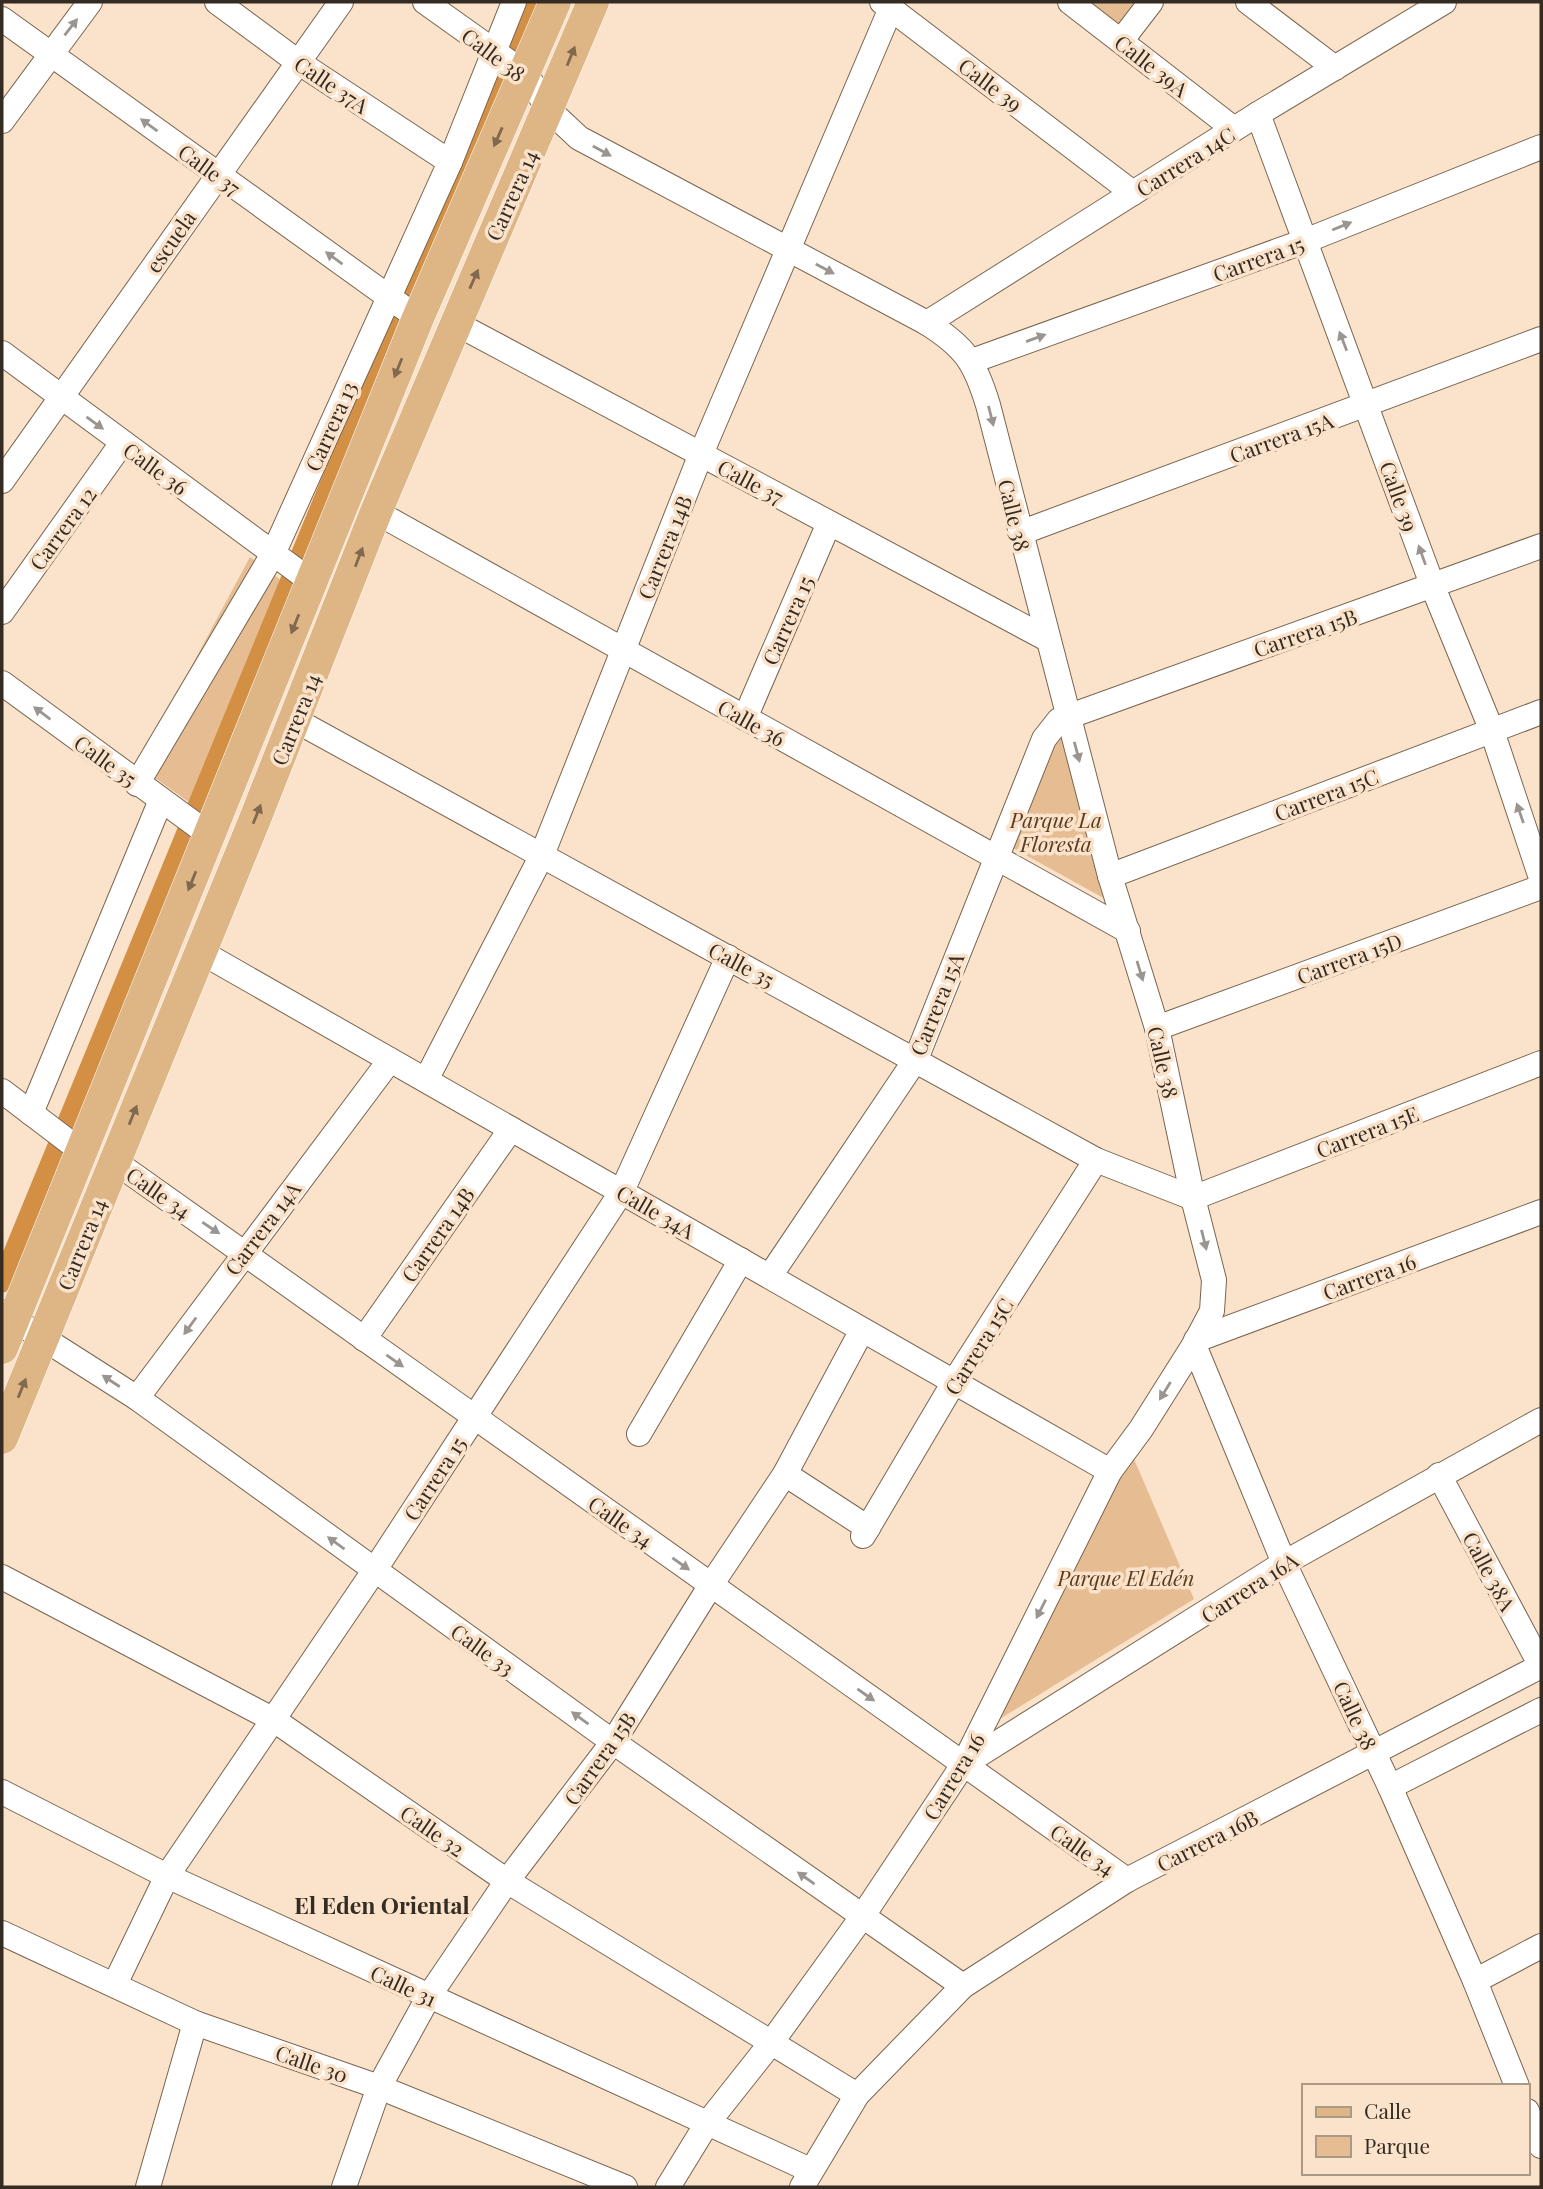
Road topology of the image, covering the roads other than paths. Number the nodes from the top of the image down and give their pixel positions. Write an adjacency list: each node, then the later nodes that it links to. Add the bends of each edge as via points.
1 (90, 2): 15 (street, one-way to 1)
2 (217, 2): 16 (street, Calle 37A)
3 (341, 2): 16 (street, escuela)
4 (425, 2): 17 (street, Calle 38)
5 (514, 2): 17 (street, Carrera 13)
6 (555, 2): 17 (main road, Carrera 14)
7 (593, 2): 19 (main road, Carrera 14, one-way to 7)
8 (1070, 2): 14 (street, Calle 39A)
9 (1151, 2): 14 (street)
10 (1248, 2): 18 (street)
11 (1444, 2): 18 (street, Carrera 14C)
12 (887, 5): 26 (street, Calle 39); 28 (street, Carrera 14B)
13 (2, 19): 15 (street, Calle 37)
14 (1121, 41): 22 (street, Calle 39A)
15 (50, 54): 21 (street); 25 (street, Calle 37, one-way to 15)
16 (299, 62): 24 (street, Calle 37A); 25 (street, escuela)
17 (508, 62): 19 (street, Calle 38); 24 (street, Carrera 13); 29 (main road, Carrera 14, one-way to 29)
18 (1335, 68): 20 (street, Carrera 14C)
19 (549, 110): 28 (street, Calle 38, one-way to 28, via 579,138); 30 (main road, Carrera 14, one-way to 19)
20 (1258, 114): 22 (street, Carrera 14C); 27 (street, Calle 39)
21 (2, 121)
22 (1234, 129): 26 (street, Carrera 14C)
23 (1541, 147): 27 (street, Carrera 15, one-way to 23)
24 (450, 162): 29 (street, Carrera 13)
25 (217, 174): 29 (street, Calle 37, one-way to 25); 35 (street, escuela)
26 (1133, 193): 31 (street, Carrera 14C)
27 (1305, 241): 34 (street, Carrera 15, one-way to 27); 36 (street, Calle 39, one-way to 27)
28 (787, 249): 31 (street, Calle 38, one-way to 31); 38 (street, Carrera 14B)
29 (400, 306): 44 (street, Carrera 13); 45 (main road, Carrera 14, one-way to 45)
30 (455, 323): 38 (street, Calle 37); 40 (main road, Carrera 14)
31 (928, 323): 34 (street, Calle 38)
32 (1541, 339): 36 (street, Carrera 15A)
33 (2, 353): 35 (street, Calle 36)
34 (972, 361): 42 (street, Calle 38, one-way to 42, via 988,405)
35 (60, 398): 37 (street, Calle 36, one-way to 37); 39 (street, escuela)
36 (1367, 405): 42 (street, Carrera 15A); 46 (street, Calle 39, one-way to 36)
37 (122, 443): 44 (street, Calle 36); 47 (street, Carrera 12)
38 (701, 454): 41 (street, Calle 37); 49 (street, Carrera 14B)
39 (2, 481)
40 (376, 512): 49 (street, Calle 36); 54 (main road, Carrera 14, one-way to 40)
41 (829, 523): 48 (street, Calle 37); 53 (street, Carrera 15)
42 (1020, 533): 48 (street, Calle 38)
43 (1541, 546): 46 (street, Carrera 15B)
44 (275, 556): 45 (street, Calle 36); 56 (street, Carrera 13)
45 (306, 578): 58 (main road, Carrera 14, one-way to 58)
46 (1433, 587): 52 (street, Carrera 15B); 55 (street, Calle 39)
47 (2, 612)
48 (1047, 639): 52 (street, Calle 38)
49 (623, 650): 53 (street, Calle 36); 59 (street, Carrera 14B)
50 (2, 683): 56 (street, Calle 35, one-way to 50)
51 (1541, 712): 55 (street, Carrera 15C)
52 (1068, 716): 60 (street, Carrera 15A, via 1044,739); 61 (street, Calle 38, one-way to 61)
53 (745, 718): 60 (street, Calle 36)
54 (295, 720): 59 (street, Calle 35); 65 (main road, Carrera 14, one-way to 54)
55 (1492, 731): 61 (street, Carrera 15C); 62 (street, Calle 39, one-way to 55)
56 (137, 784): 57 (street, Calle 35)
57 (168, 805): 58 (street, Calle 35); 73 (street)
58 (204, 831): 75 (main road, Carrera 14, one-way to 75)
59 (542, 855): 66 (street, Calle 35); 71 (street, Carrera 14B)
60 (995, 857): 64 (street, Calle 36); 69 (street, Carrera 15A)
61 (1110, 876): 64 (street, Calle 38)
62 (1541, 878)
63 (1541, 887): 67 (street, Carrera 15D)
64 (1128, 931): 67 (street, Calle 38, one-way to 67)
65 (201, 952): 68 (street, Calle 34A); 77 (main road, Carrera 14, one-way to 65)
66 (728, 957): 69 (street, Calle 35); 78 (street, Carrera 15)
67 (1157, 1028): 79 (street, Calle 38)
68 (390, 1059): 71 (street, Calle 34A); 81 (street, Carrera 14A)
69 (916, 1059): 76 (street, Calle 35); 83 (street, Carrera 15A)
70 (1541, 1063): 79 (street, Carrera 15E)
71 (426, 1080): 74 (street, Calle 34A)
72 (2, 1091): 73 (street)
73 (36, 1117): 75 (street)
74 (511, 1129): 78 (street, Calle 34A); 88 (street, Carrera 14B)
75 (74, 1146): 85 (main road, Carrera 14)
76 (1096, 1160): 79 (street, Calle 35); 91 (street, Carrera 15C)
77 (114, 1161): 81 (street, Calle 34, one-way to 81); 87 (main road, Carrera 14)
78 (622, 1191): 82 (street, Calle 34A); 93 (street, Carrera 15)
79 (1193, 1198): 84 (street, Calle 38, one-way to 84, via 1214,1280)
80 (1541, 1212): 89 (street, Carrera 16)
81 (244, 1251): 88 (street, Calle 34); 92 (street, Carrera 14A, one-way to 92)
82 (741, 1260): 83 (street, Calle 34A); 95 (street)
83 (769, 1276): 86 (street, Calle 34A)
84 (1212, 1311): 89 (street, Carrera 16)
85 (8, 1316): 87 (street, Calle 33); 90 (main road, Carrera 14)
86 (862, 1330): 91 (street, Calle 34A); 98 (street, Carrera 15B)
87 (43, 1337): 92 (street, Calle 33, one-way to 87); 96 (main road, Carrera 14, one-way to 87)
88 (364, 1339): 93 (street, Calle 34, one-way to 93)
89 (1195, 1343): 97 (street, Carrera 16, one-way to 97); 100 (street, Calle 38)
90 (2, 1348)
91 (954, 1382): 97 (street, Calle 34A); 98 (street, Carrera 15C, via 866,1532)
92 (137, 1398): 101 (street, Calle 33, one-way to 92)
93 (473, 1416): 101 (street, Carrera 15); 103 (street, Calle 34, one-way to 103)
94 (1541, 1420): 99 (street, Carrera 16A)
95 (639, 1434)
96 (2, 1438)
97 (1110, 1471): 109 (street, Carrera 16, one-way to 109)
98 (785, 1474): 103 (street, Carrera 15B)
99 (1439, 1475): 100 (street, Carrera 16A); 104 (street, Calle 38A)
100 (1284, 1563): 108 (street, Calle 38); 109 (street, Carrera 16A)
101 (374, 1571): 106 (street, Carrera 15); 107 (street, Calle 33, one-way to 101)
102 (2, 1577): 106 (street, Calle 32)
103 (710, 1585): 107 (street, Carrera 15B); 109 (street, Calle 34, one-way to 109)
104 (1541, 1666): 108 (street, Carrera 16B)
105 (1541, 1710): 110 (street)
106 (274, 1720): 112 (street, Carrera 15); 113 (street, Calle 32)
107 (613, 1742): 113 (street, Carrera 15B); 115 (street, Calle 33, one-way to 107)
108 (1375, 1755): 110 (street, Calle 38); 114 (street, Carrera 16B)
109 (964, 1765): 114 (street, Calle 34); 115 (street, Carrera 16)
110 (1390, 1787): 118 (street, Calle 38)
111 (2, 1792): 112 (street, Calle 31)
112 (167, 1875): 119 (street, Carrera 15); 121 (street, Calle 31)
113 (507, 1881): 121 (street, Carrera 15B); 123 (street, Calle 32)
114 (1128, 1881): 120 (street, Carrera 16B)
115 (862, 1917): 120 (street, Calle 33); 123 (street, Carrera 16)
116 (2, 1933): 119 (street, Calle 30)
117 (1541, 1946): 118 (street)
118 (1475, 1981): 124 (street, Calle 38)
119 (115, 1984): 122 (street, Calle 30)
120 (963, 1986): 126 (street, Carrera 16B)
121 (429, 1996): 125 (street, Carrera 15B); 128 (street, Calle 31)
122 (195, 2023): 125 (street, Calle 30); 131 (street)
123 (771, 2043): 126 (street, Calle 32); 128 (street, Carrera 16)
124 (1516, 2084)
125 (379, 2087): 132 (street, Carrera 15B); 133 (street, Calle 30)
126 (857, 2095): 130 (street, Carrera 16B)
127 (1529, 2116): 129 (street)
128 (706, 2125): 130 (street, Calle 31); 134 (street, Carrera 16)
129 (1541, 2146)
130 (806, 2179)
131 (148, 2187)
132 (344, 2187)
133 (625, 2187)
134 (668, 2187)

